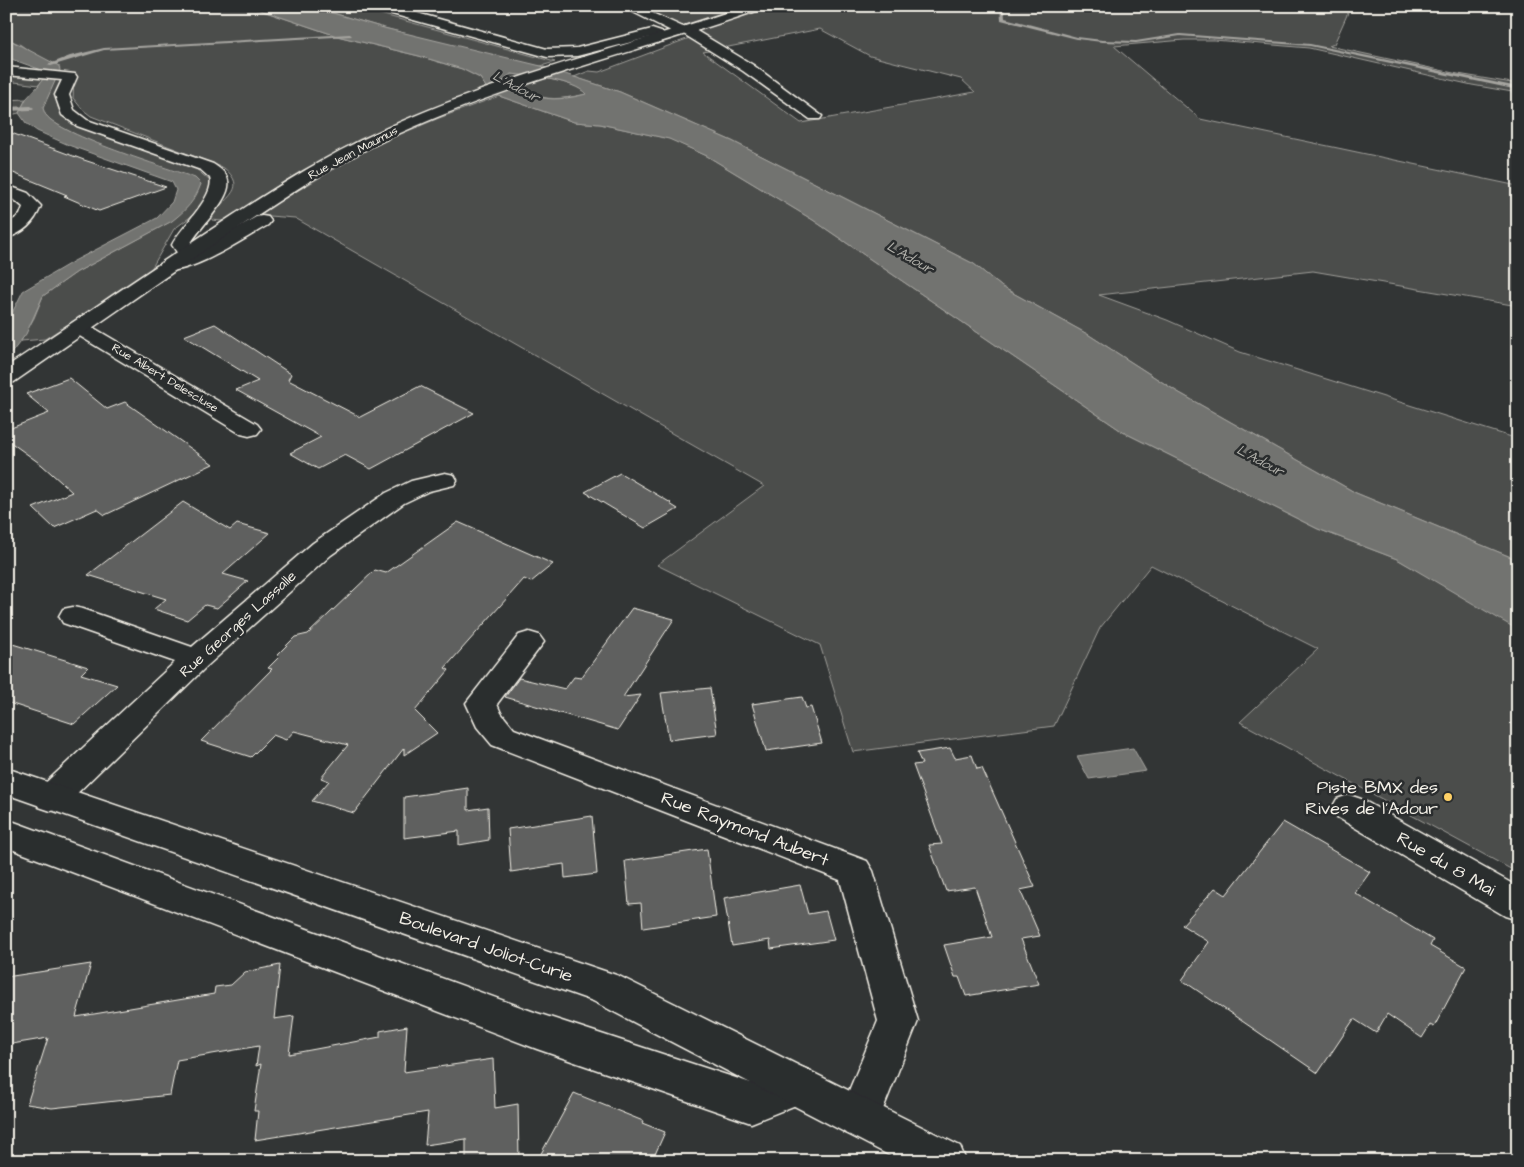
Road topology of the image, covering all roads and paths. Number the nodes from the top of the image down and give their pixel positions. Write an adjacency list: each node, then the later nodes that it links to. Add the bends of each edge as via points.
1 (378, 6): 5 (main road, via 546,53 576,52 652,34)
2 (627, 6): 4 (main road)
3 (758, 6): 4 (main road, Rue Jean Maumus)
4 (684, 31): 5 (main road, Rue Jean Maumus); 7 (main road, via 748,68)
5 (663, 37): 11 (main road, Rue Jean Maumus, via 469,99 378,137 336,159)
6 (6, 71): 11 (main road, via 70,78 62,95 67,112 82,122 207,167 217,175 219,193 182,240 181,245)
7 (815, 116)
8 (6, 190): 10 (main road, via 32,206 28,218)
9 (262, 220): 12 (main road, via 201,256)
10 (6, 233)
11 (187, 253): 12 (main road, Rue Jean Maumus)
12 (169, 266): 13 (main road, Rue Jean Maumus)
13 (80, 328): 14 (main road, Rue Jean Maumus); 15 (main road, Rue Albert Delescluse)
14 (6, 377)
15 (249, 429)
16 (445, 480): 19 (main road, Rue Georges Lassalle, via 420,486 395,498 322,549)
17 (73, 616): 19 (main road)
18 (529, 642): 26 (main road, Rue Raymond Aubert, via 480,702 488,719 504,737 855,872 898,1020)
19 (197, 659): 21 (main road, Rue Georges Lassalle)
20 (6, 781): 21 (main road, Boulevard Joliot-Curie)
21 (51, 798): 25 (main road, Boulevard Joliot-Curie, via 605,988)
22 (1349, 808): 24 (main road, Rue du 8 Mai)
23 (6, 832): 25 (main road, via 537,1031 751,1103)
24 (1518, 905)
25 (796, 1085): 26 (main road, Boulevard Joliot-Curie)
26 (859, 1118): 27 (main road, Boulevard Joliot-Curie)
27 (945, 1161)

